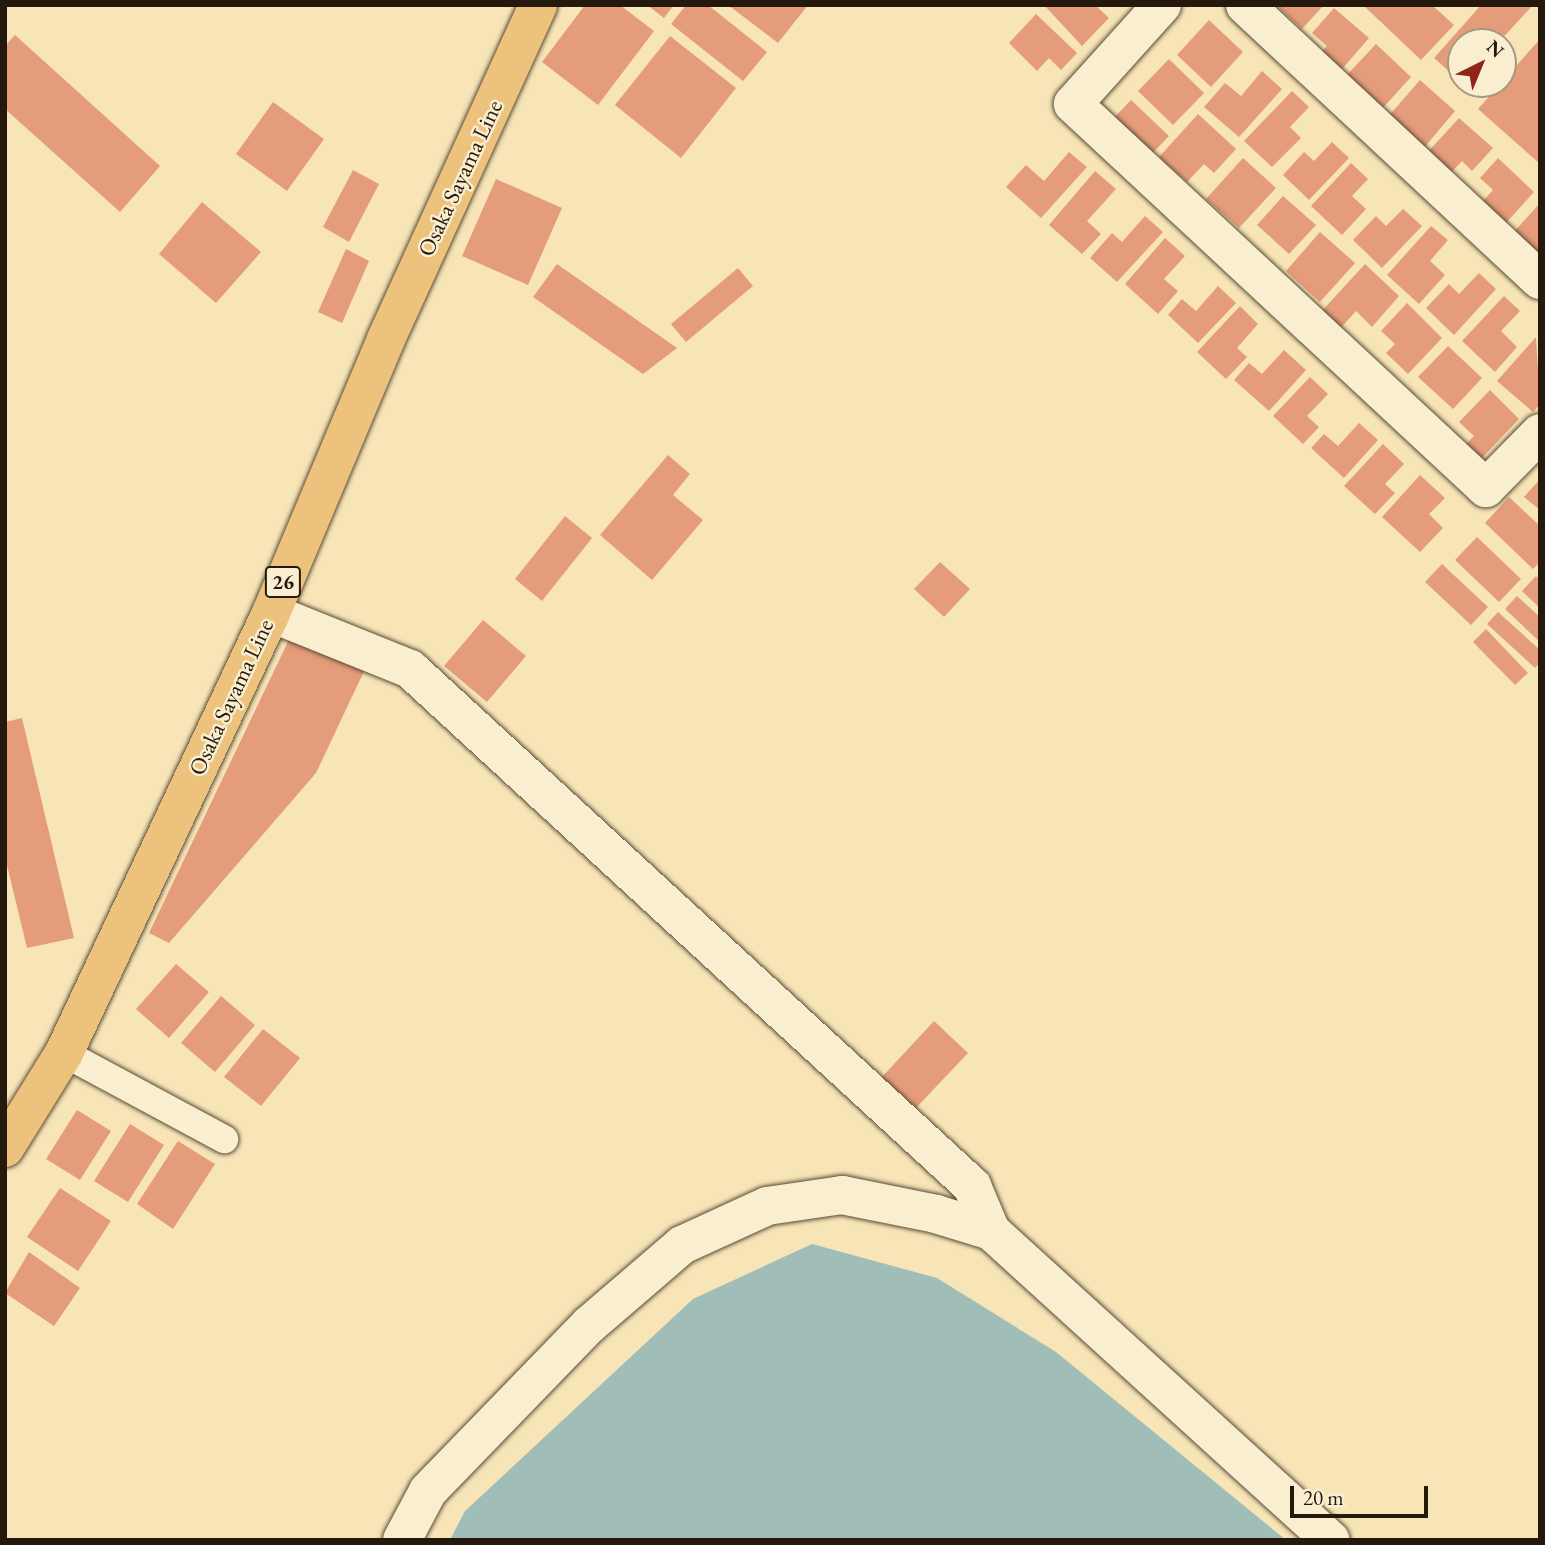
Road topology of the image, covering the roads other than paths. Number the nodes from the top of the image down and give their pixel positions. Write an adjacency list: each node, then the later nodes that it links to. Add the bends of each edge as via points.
1 (538, 5): 6 (main road, Osaka Sayama Line / 26, via 386,339)
2 (1162, 5): 5 (street, via 1073,104 1486,488)
3 (1245, 5): 4 (street)
4 (1540, 280)
5 (1540, 433)
6 (271, 613): 7 (main road, Osaka Sayama Line / 26); 10 (street, via 410,669 972,1186)
7 (64, 1052): 8 (lane); 9 (main road, Osaka Sayama Line / 26)
8 (224, 1139)
9 (6, 1140)
10 (991, 1231): 11 (street, via 936,1214 842,1195 768,1206 682,1245 589,1325 428,1491); 12 (street)
11 (402, 1540)
12 (1330, 1540)

